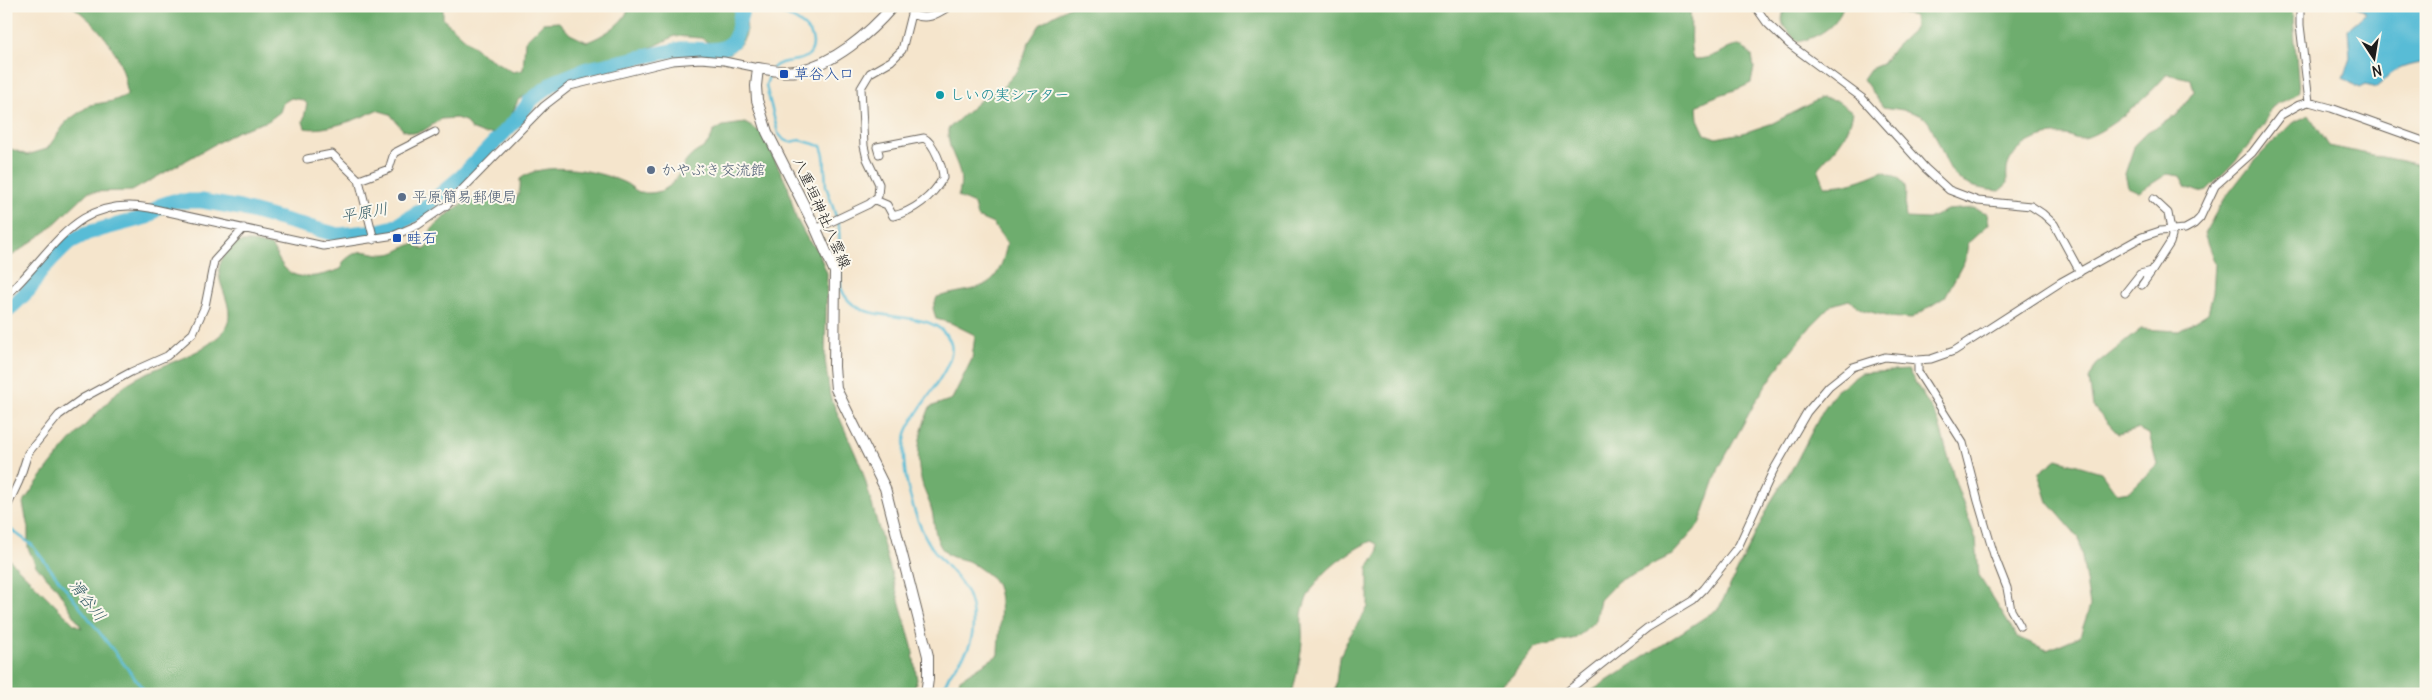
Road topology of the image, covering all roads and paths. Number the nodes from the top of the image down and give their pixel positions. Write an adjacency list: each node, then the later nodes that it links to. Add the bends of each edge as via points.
1 (893, 6): 6 (main road, via 845,49 807,68 787,72)
2 (950, 6): 5 (street, via 925,18)
3 (1755, 6): 20 (street, via 1767,24 1789,44 1862,98 1949,190 1978,200 2030,206 2043,214 2054,224)
4 (2300, 6): 7 (street)
5 (912, 10): 14 (street, via 902,50 891,61 870,73 861,88 864,146 880,184)
6 (766, 69): 16 (main road, 八重垣神社八雲線, via 756,86 765,124); 18 (street, via 701,58 672,61 570,86 544,106 464,189 432,216 408,231)
7 (2309, 102): 9 (street, via 2352,114); 17 (street, via 2292,108 2278,119 2252,153 2215,186 2194,224)
8 (435, 132): 12 (street, via 394,153 389,169)
9 (2426, 142)
10 (880, 154): 14 (street, via 878,147 924,138 929,141 942,178 909,212 893,216 886,205)
11 (307, 159): 12 (street, via 332,154)
12 (359, 180): 18 (street)
13 (2153, 199): 17 (street, via 2168,212)
14 (875, 200): 16 (street)
15 (244, 228): 18 (street, via 324,246); 23 (street, via 151,208 108,207 81,219 67,231); 25 (street, via 214,261 205,306 193,333 167,356 123,376 59,415 28,454)
16 (816, 229): 27 (main road, 八重垣神社八雲線, via 836,277 836,389 889,501 928,656)
17 (2172, 230): 19 (street, via 2170,244); 20 (street, via 2150,233)
18 (374, 238)
19 (2152, 271): 21 (street); 22 (street, via 2140,274)
20 (2080, 272): 24 (street, via 1954,351)
21 (2142, 285)
22 (2125, 293)
23 (6, 296)
24 (1918, 360): 26 (street, via 1918,372 1963,444 2011,610); 28 (street, via 1884,357 1862,363 1829,386 1807,412 1787,445 1739,545 1704,589 1647,628)
25 (6, 509)
26 (2020, 626)
27 (926, 694)
28 (1564, 694)

